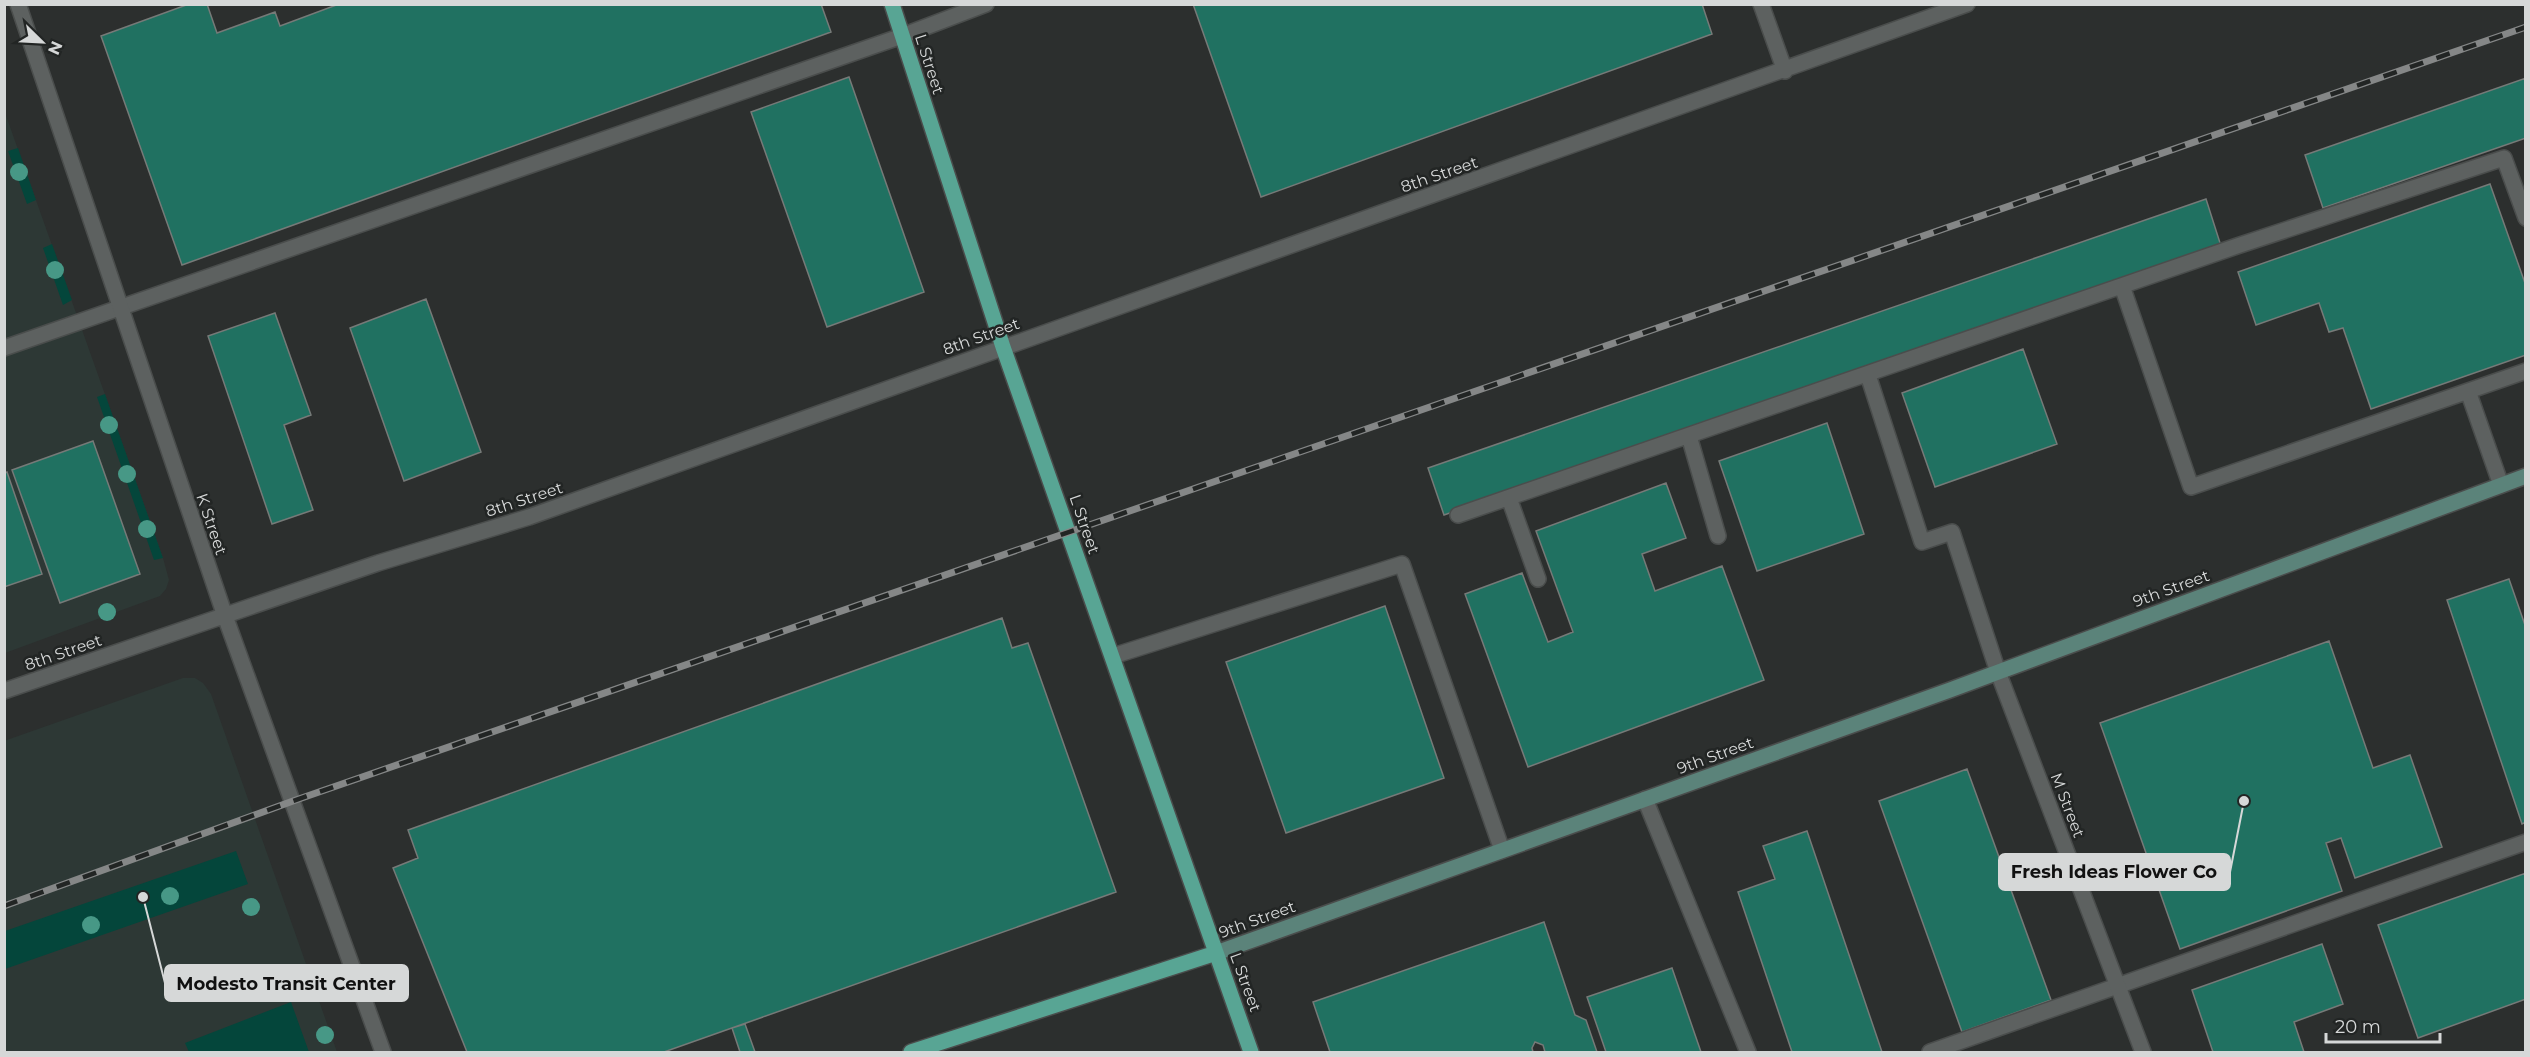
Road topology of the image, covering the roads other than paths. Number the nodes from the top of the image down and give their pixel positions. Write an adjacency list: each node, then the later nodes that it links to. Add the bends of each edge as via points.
1 (18, 4): 10 (street, K Street)
2 (891, 4): 6 (main road, L Street)
3 (986, 4): 6 (street)
4 (1761, 4): 7 (street)
5 (1966, 4): 7 (street, 8th Street)
6 (902, 36): 10 (street); 11 (main road, L Street)
7 (1785, 71): 11 (street, 8th Street)
8 (2526, 218): 9 (street, via 2504,158)
9 (2122, 286): 14 (street); 15 (street, via 2191,487)
10 (119, 308): 12 (street); 23 (street, K Street)
11 (1003, 347): 23 (street, 8th Street, via 529,517 378,563); 24 (main road, L Street)
12 (4, 348)
13 (2526, 371): 15 (street)
14 (1868, 375): 16 (street); 25 (street, M Street, via 1922,542 1952,532)
15 (2468, 391): 18 (street)
16 (1689, 436): 19 (street); 21 (street)
17 (2526, 476): 18 (main road, 9th Street)
18 (2501, 485): 25 (main road, 9th Street)
19 (1509, 498): 20 (street); 22 (street)
20 (1458, 515)
21 (1718, 536)
22 (1538, 579)
23 (225, 616): 26 (street, 8th Street); 32 (street, K Street)
24 (1113, 657): 29 (street, via 1402,564); 30 (main road, L Street)
25 (1998, 672): 27 (main road, 9th Street); 31 (street, M Street)
26 (4, 691)
27 (1645, 799): 29 (main road, 9th Street); 35 (street)
28 (2526, 842): 31 (street)
29 (1502, 850): 30 (main road, 9th Street)
30 (1216, 953): 33 (main road, 9th Street); 34 (main road, L Street)
31 (2118, 985): 36 (street); 37 (street, M Street)
32 (383, 1053)
33 (911, 1053)
34 (1251, 1053)
35 (1748, 1053)
36 (1930, 1053)
37 (2143, 1053)

